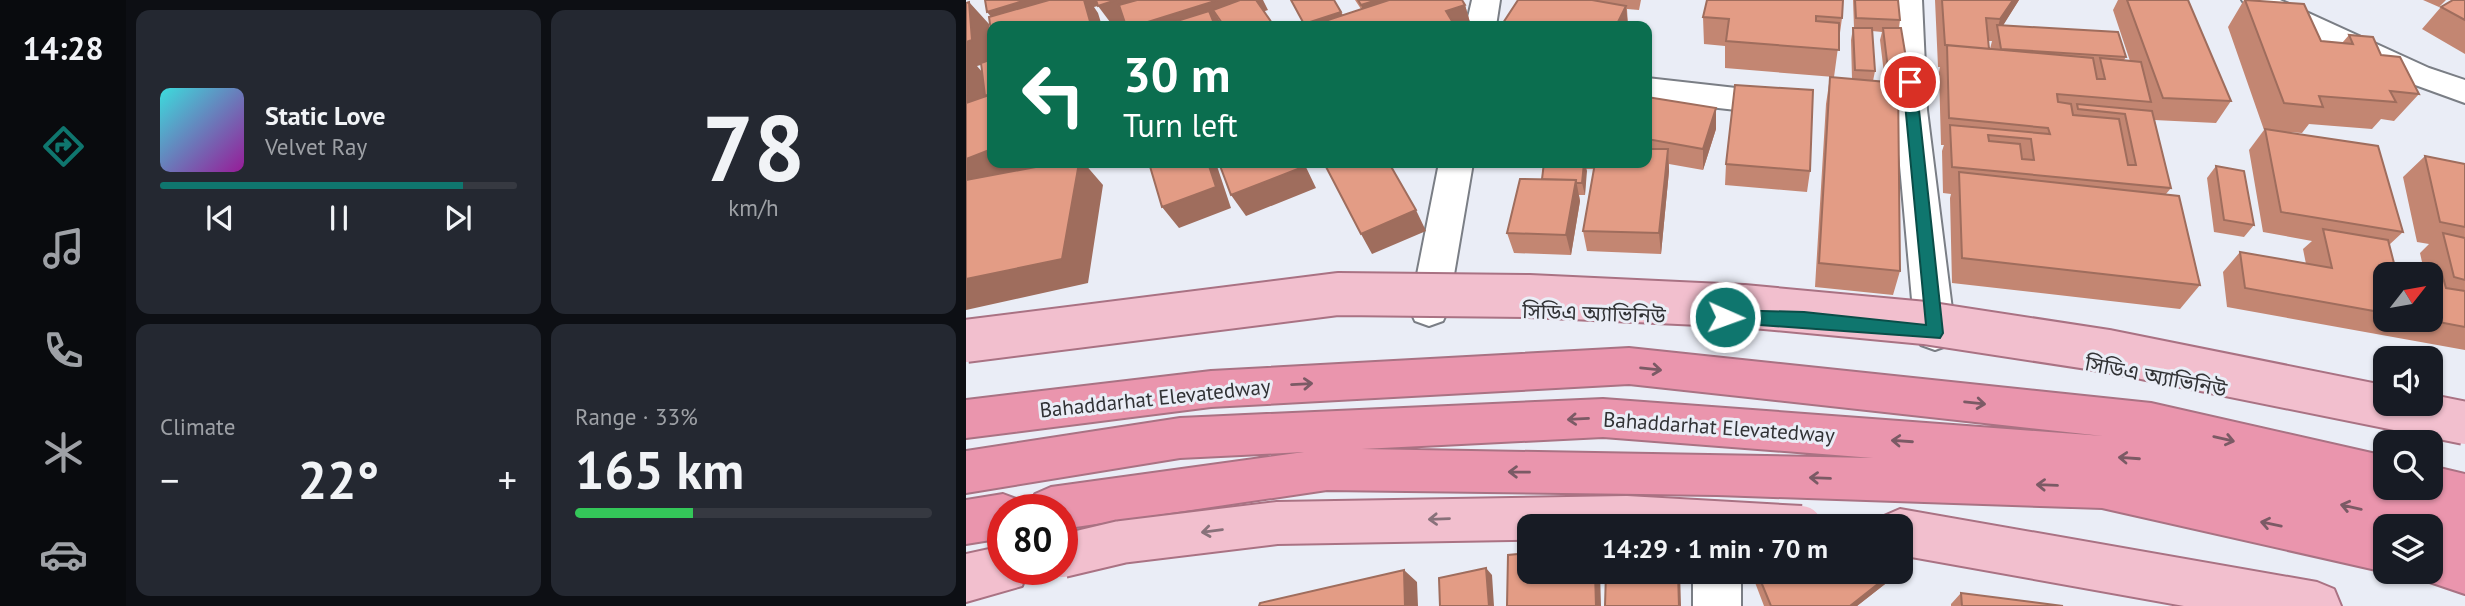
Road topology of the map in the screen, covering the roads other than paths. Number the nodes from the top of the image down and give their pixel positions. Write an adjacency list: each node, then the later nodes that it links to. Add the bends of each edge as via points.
1 (1486, 0): 4 (street)
2 (1908, 0): 10 (street, via 1911,110)
3 (2256, 0): 6 (street)
4 (1482, 21)
5 (1652, 90): 7 (street)
6 (2465, 92)
7 (1754, 101)
8 (1455, 168): 9 (street)
9 (1429, 310): 10 (highway, সিডিএ অ্যাভিনিউ, via 1804,319); 12 (highway, সিডিএ অ্যাভিনিউ, via 1385,310)
10 (1935, 333): 15 (highway, সিডিএ অ্যাভিনিউ)
11 (966, 341): 14 (main road, bridge, via 1338,295 1529,296 1743,306 1924,323 2108,351)
12 (966, 358)
13 (966, 419): 18 (highway, Bahaddarhat Elevatedway, one-way to 18, via 1211,389 1629,366 2151,422)
14 (2465, 423)
15 (2465, 439)
16 (966, 472): 27 (highway, Bahaddarhat Elevatedway, one-way to 16, via 2153,460 1603,418 1180,438)
17 (1717, 474): 21 (highway, one-way to 21, via 1326,469); 22 (street); 28 (highway, one-way to 17, via 2102,487)
18 (2373, 474)
19 (2443, 490): 20 (highway)
20 (2465, 495)
21 (1078, 505)
22 (1717, 514)
23 (987, 519): 25 (highway)
24 (1517, 519): 29 (main road, one-way to 29, bridge, via 1278,523 1121,542)
25 (966, 522)
26 (1913, 534): 36 (main road)
27 (2465, 534)
28 (2373, 546)
29 (1078, 552)
30 (2443, 565): 31 (highway)
31 (2465, 571)
32 (987, 573): 33 (main road)
33 (966, 578)
34 (1717, 584): 35 (street)
35 (1717, 606)
36 (2317, 606)

